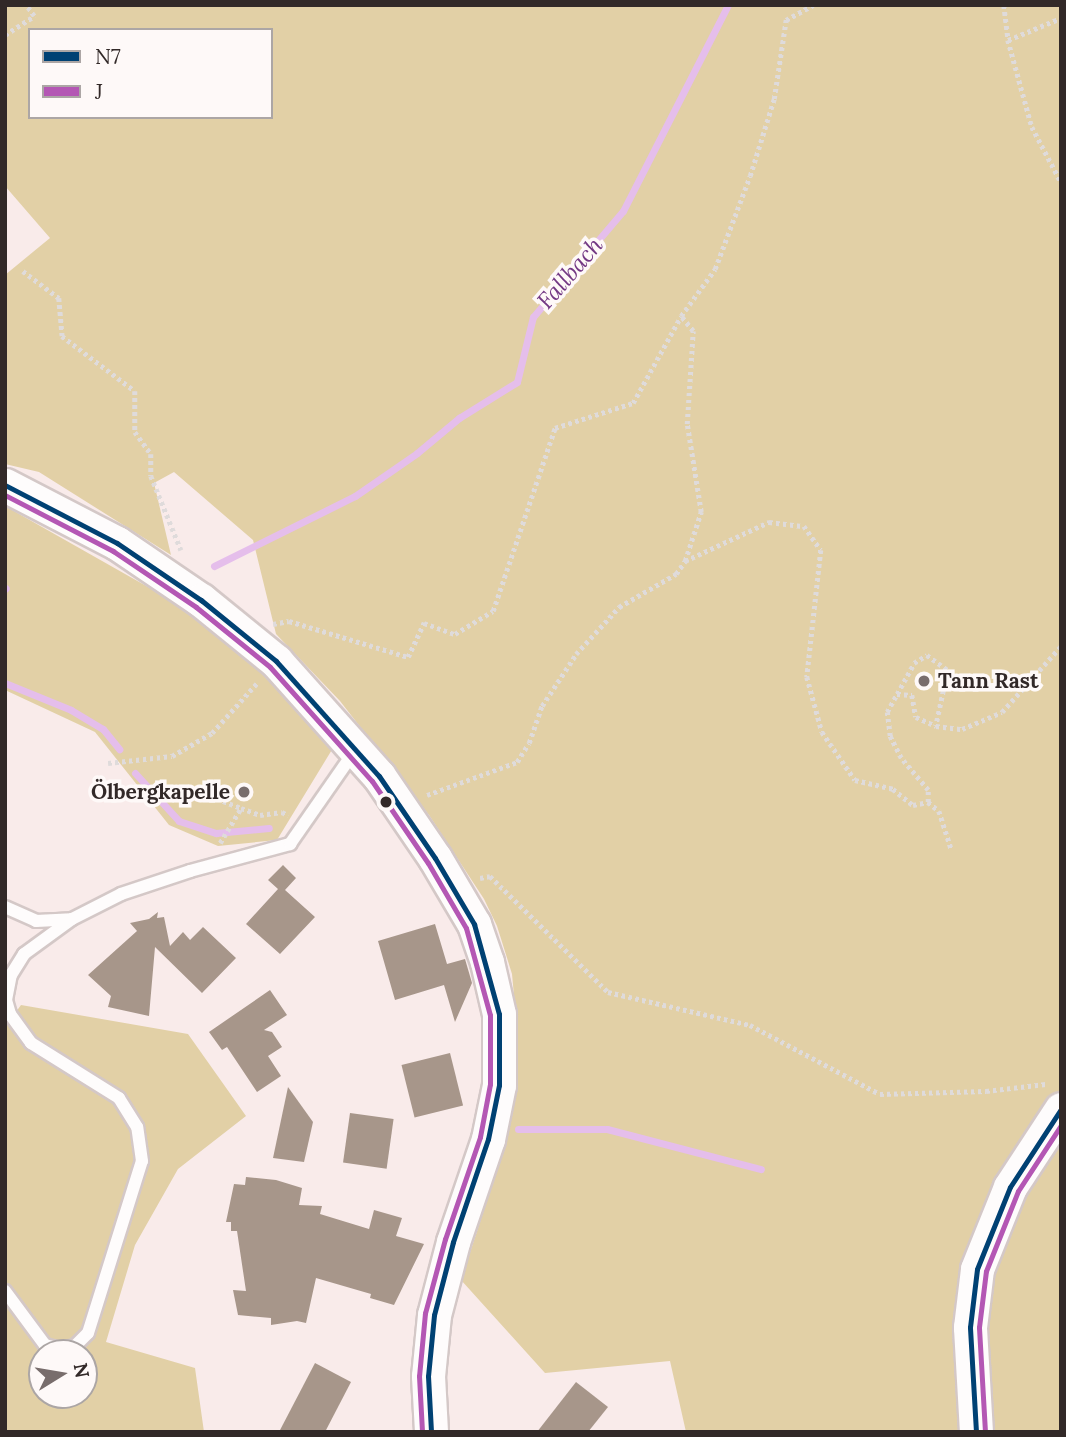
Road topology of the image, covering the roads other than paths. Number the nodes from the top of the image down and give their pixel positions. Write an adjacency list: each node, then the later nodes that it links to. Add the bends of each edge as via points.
1 (5, 485): 2 (street, via 117,543 201,600 276,661)
2 (356, 748): 4 (lane, via 290,844 132,890); 7 (street, via 400,804 474,924 499,1014 500,1061 488,1139 434,1315 428,1376)
3 (5, 907): 4 (lane, via 36,921)
4 (72, 919): 6 (lane, via 24,954 11,975 6,1000 10,1014 31,1043 119,1098 137,1127 142,1161 88,1333 75,1346 45,1345)
5 (1054, 1096): 8 (street, via 977,1269 970,1327)
6 (5, 1291)
7 (430, 1432)
8 (976, 1432)

